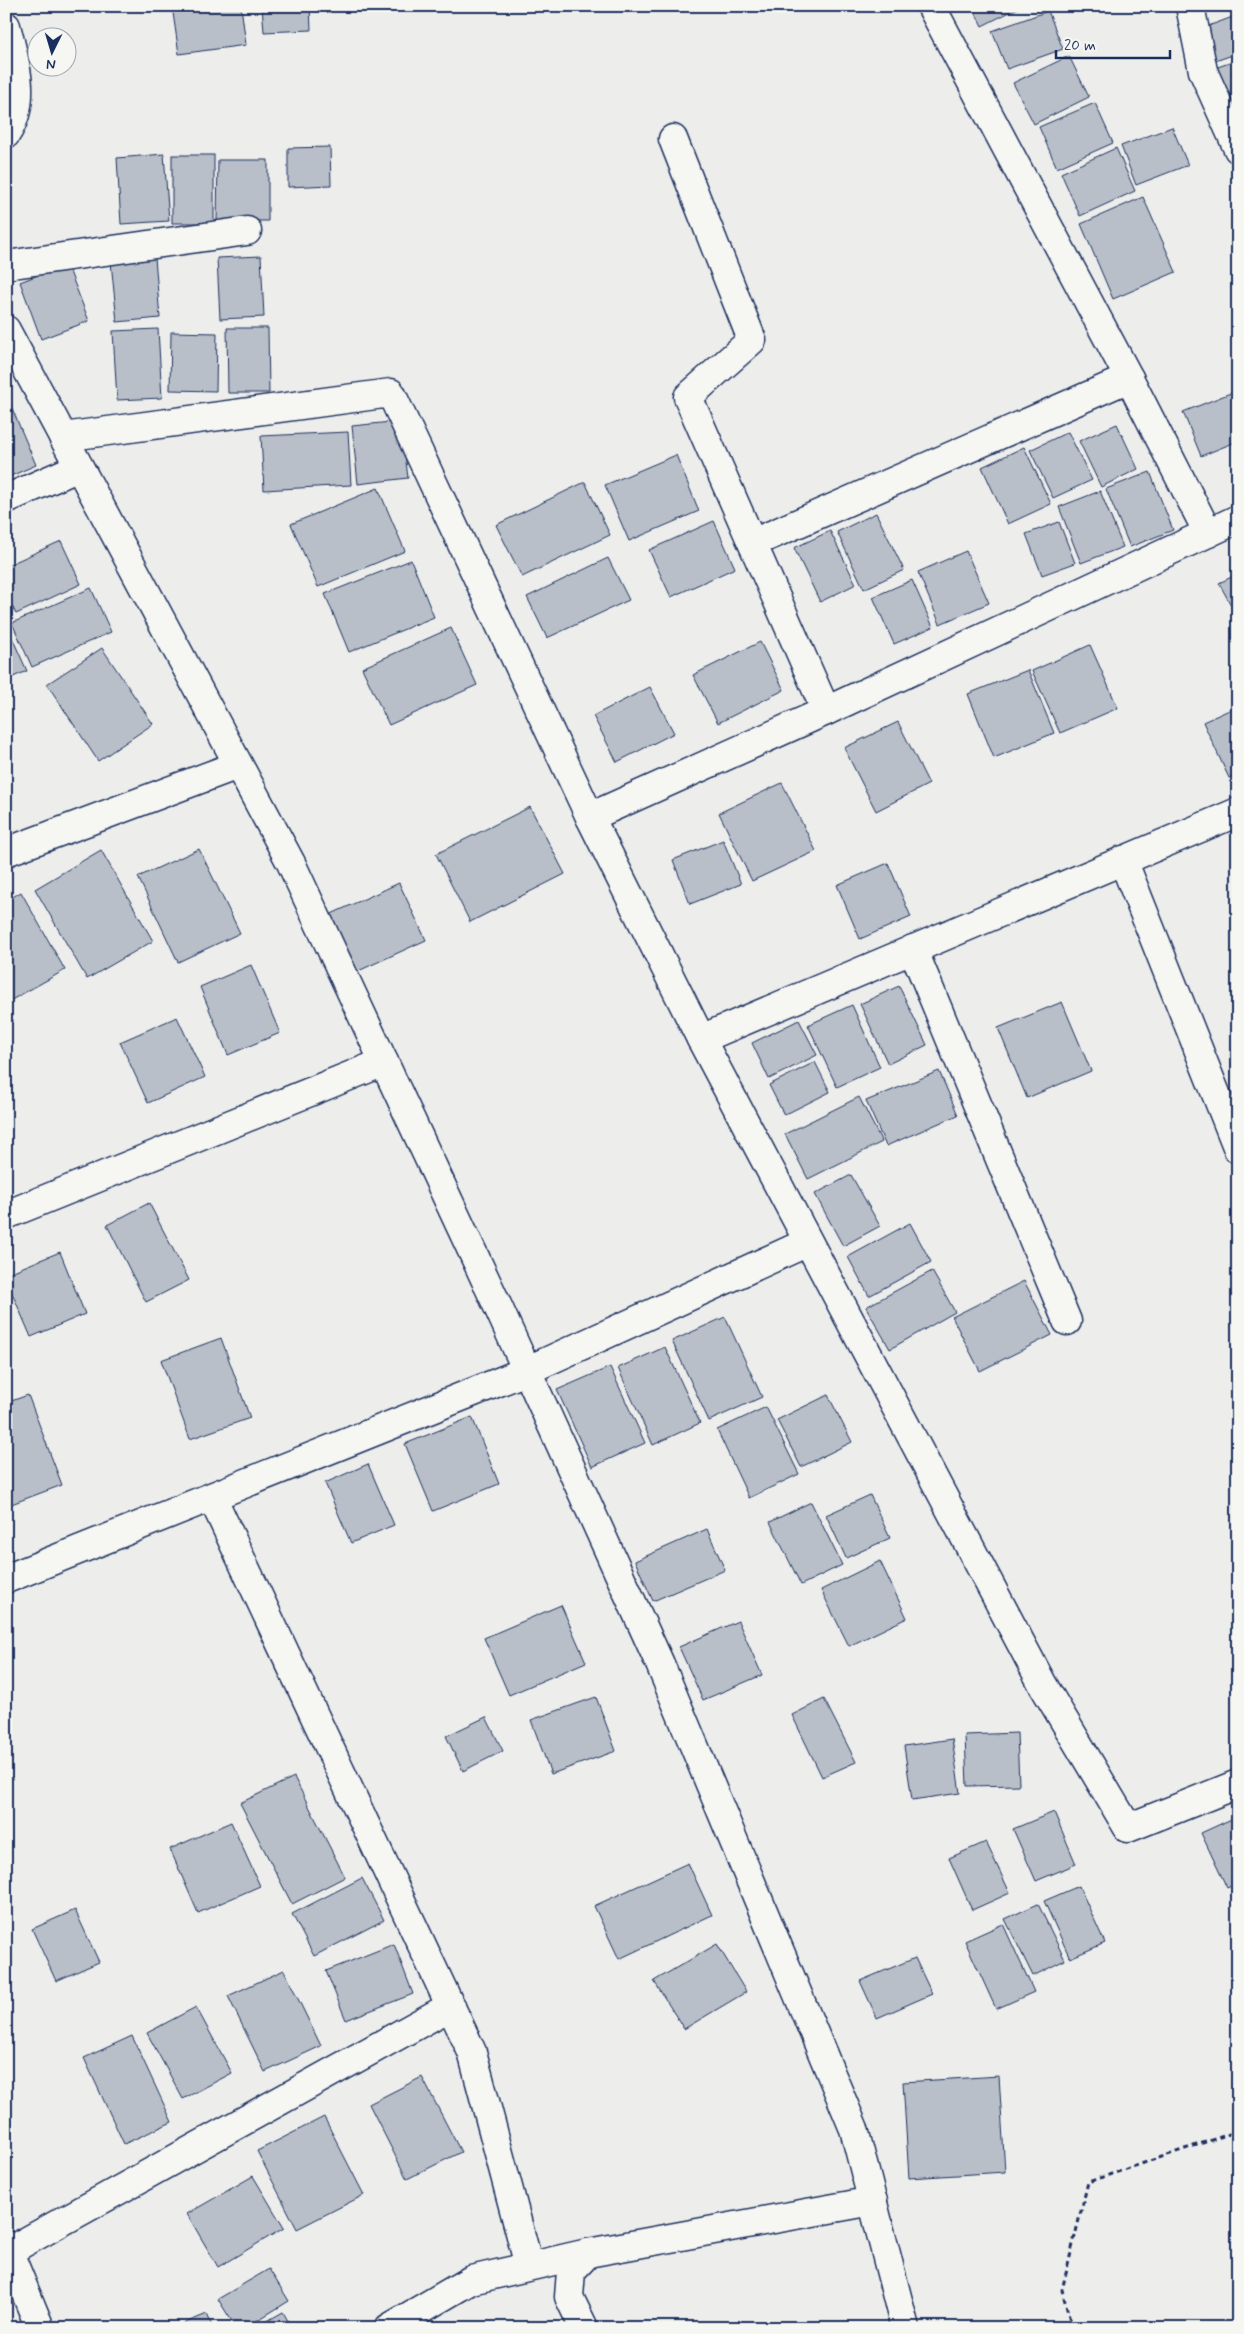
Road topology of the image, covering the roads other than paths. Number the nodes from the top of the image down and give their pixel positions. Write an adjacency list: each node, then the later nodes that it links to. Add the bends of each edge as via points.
1 (931, 6): 10 (street)
2 (1190, 6): 6 (street, via 1203,71)
3 (6, 26): 4 (street, via 20,82 12,124)
4 (6, 134)
5 (672, 140): 16 (street, via 752,340 688,397)
6 (1238, 149)
7 (247, 231): 8 (street)
8 (6, 265)
9 (6, 330): 11 (street)
10 (1129, 378): 15 (street); 16 (street)
11 (63, 437): 12 (street); 20 (street, via 391,393)
12 (79, 467): 13 (street); 18 (street)
13 (6, 499)
14 (1238, 519): 15 (street)
15 (1208, 533): 17 (street)
16 (753, 543): 17 (street)
17 (826, 711): 20 (street)
18 (238, 765): 21 (street); 25 (street, via 291,863)
19 (1238, 812): 22 (street)
20 (590, 818): 24 (street)
21 (6, 852)
22 (1123, 860): 23 (street); 26 (street)
23 (913, 949): 24 (street); 29 (street)
24 (701, 1039): 28 (street)
25 (384, 1062): 27 (street); 30 (street)
26 (1238, 1149)
27 (6, 1215)
28 (808, 1242): 30 (street); 33 (street, via 1043,1685 1128,1828)
29 (1067, 1321)
30 (526, 1371): 31 (street); 35 (street, via 660,1664 854,2129)
31 (212, 1497): 32 (street); 34 (street)
32 (6, 1579)
33 (1238, 1784)
34 (451, 2006): 36 (street); 38 (street, via 472,2052)
35 (873, 2201): 37 (street); 42 (street)
36 (8, 2248): 39 (street)
37 (588, 2252): 38 (street); 41 (street, via 571,2271 569,2297)
38 (529, 2266): 40 (street, via 471,2280)
39 (40, 2328)
40 (389, 2328)
41 (584, 2328)
42 (905, 2328)

